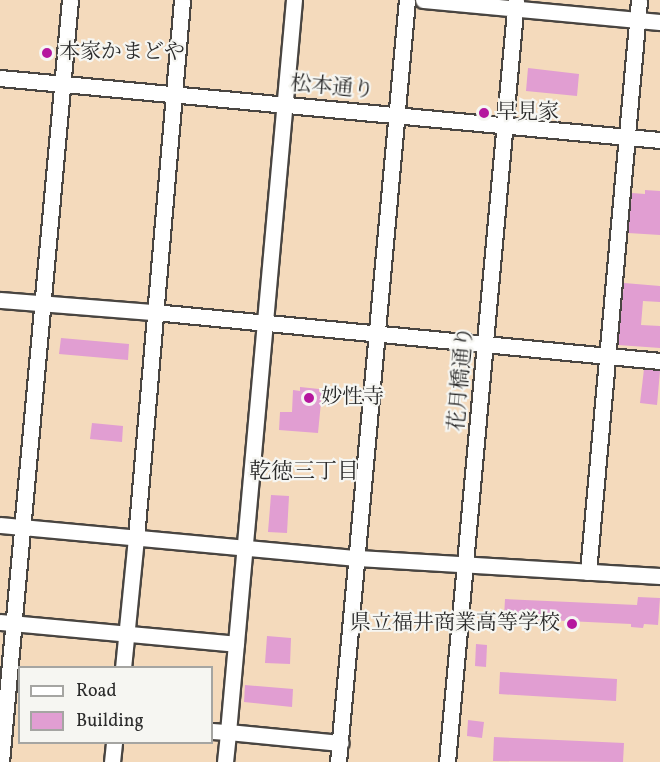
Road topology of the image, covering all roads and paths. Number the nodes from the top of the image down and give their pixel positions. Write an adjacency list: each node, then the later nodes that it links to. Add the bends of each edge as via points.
1 (70, 0): 11 (street)
2 (182, 0): 12 (street)
3 (294, 0): 13 (street)
4 (407, 0): 14 (street)
5 (423, 0): 7 (street)
6 (639, 0): 8 (street)
7 (516, 4): 8 (street); 15 (street, 花月橋通り)
8 (638, 20): 9 (street); 16 (street)
9 (660, 22)
10 (0, 78): 11 (street, 松本通り)
11 (62, 84): 12 (street, 松本通り); 19 (street)
12 (173, 95): 13 (street, 松本通り); 20 (street)
13 (284, 105): 14 (street, 松本通り); 21 (street)
14 (395, 116): 15 (street, 松本通り); 22 (street)
15 (504, 126): 16 (street, 松本通り); 23 (street, 花月橋通り)
16 (628, 136): 17 (street, 松本通り); 24 (street)
17 (660, 140)
18 (0, 300): 19 (street)
19 (42, 304): 20 (street); 27 (street)
20 (154, 312): 21 (street); 28 (street)
21 (264, 324): 22 (street); 29 (street)
22 (377, 334): 23 (street); 30 (street)
23 (486, 344): 24 (street); 31 (street, 花月橋通り)
24 (606, 355): 25 (street); 32 (street)
25 (660, 361)
26 (0, 525): 27 (street)
27 (23, 528): 28 (street); 34 (street)
28 (136, 538): 29 (street); 35 (street)
29 (246, 548): 30 (street); 36 (street)
30 (357, 558): 31 (street); 41 (street)
31 (466, 565): 32 (street); 47 (street, 花月橋通り)
32 (588, 572): 33 (street)
33 (660, 576)
34 (8, 622): 35 (street); 38 (street)
35 (126, 634): 36 (street); 37 (street)
36 (236, 644): 40 (street)
37 (123, 666)
38 (9, 709): 43 (street)
39 (213, 730): 40 (street)
40 (228, 732): 41 (street); 45 (street)
41 (339, 742): 46 (street)
42 (114, 744): 44 (street)
43 (1, 762)
44 (112, 762)
45 (225, 762)
46 (338, 762)
47 (447, 762)

